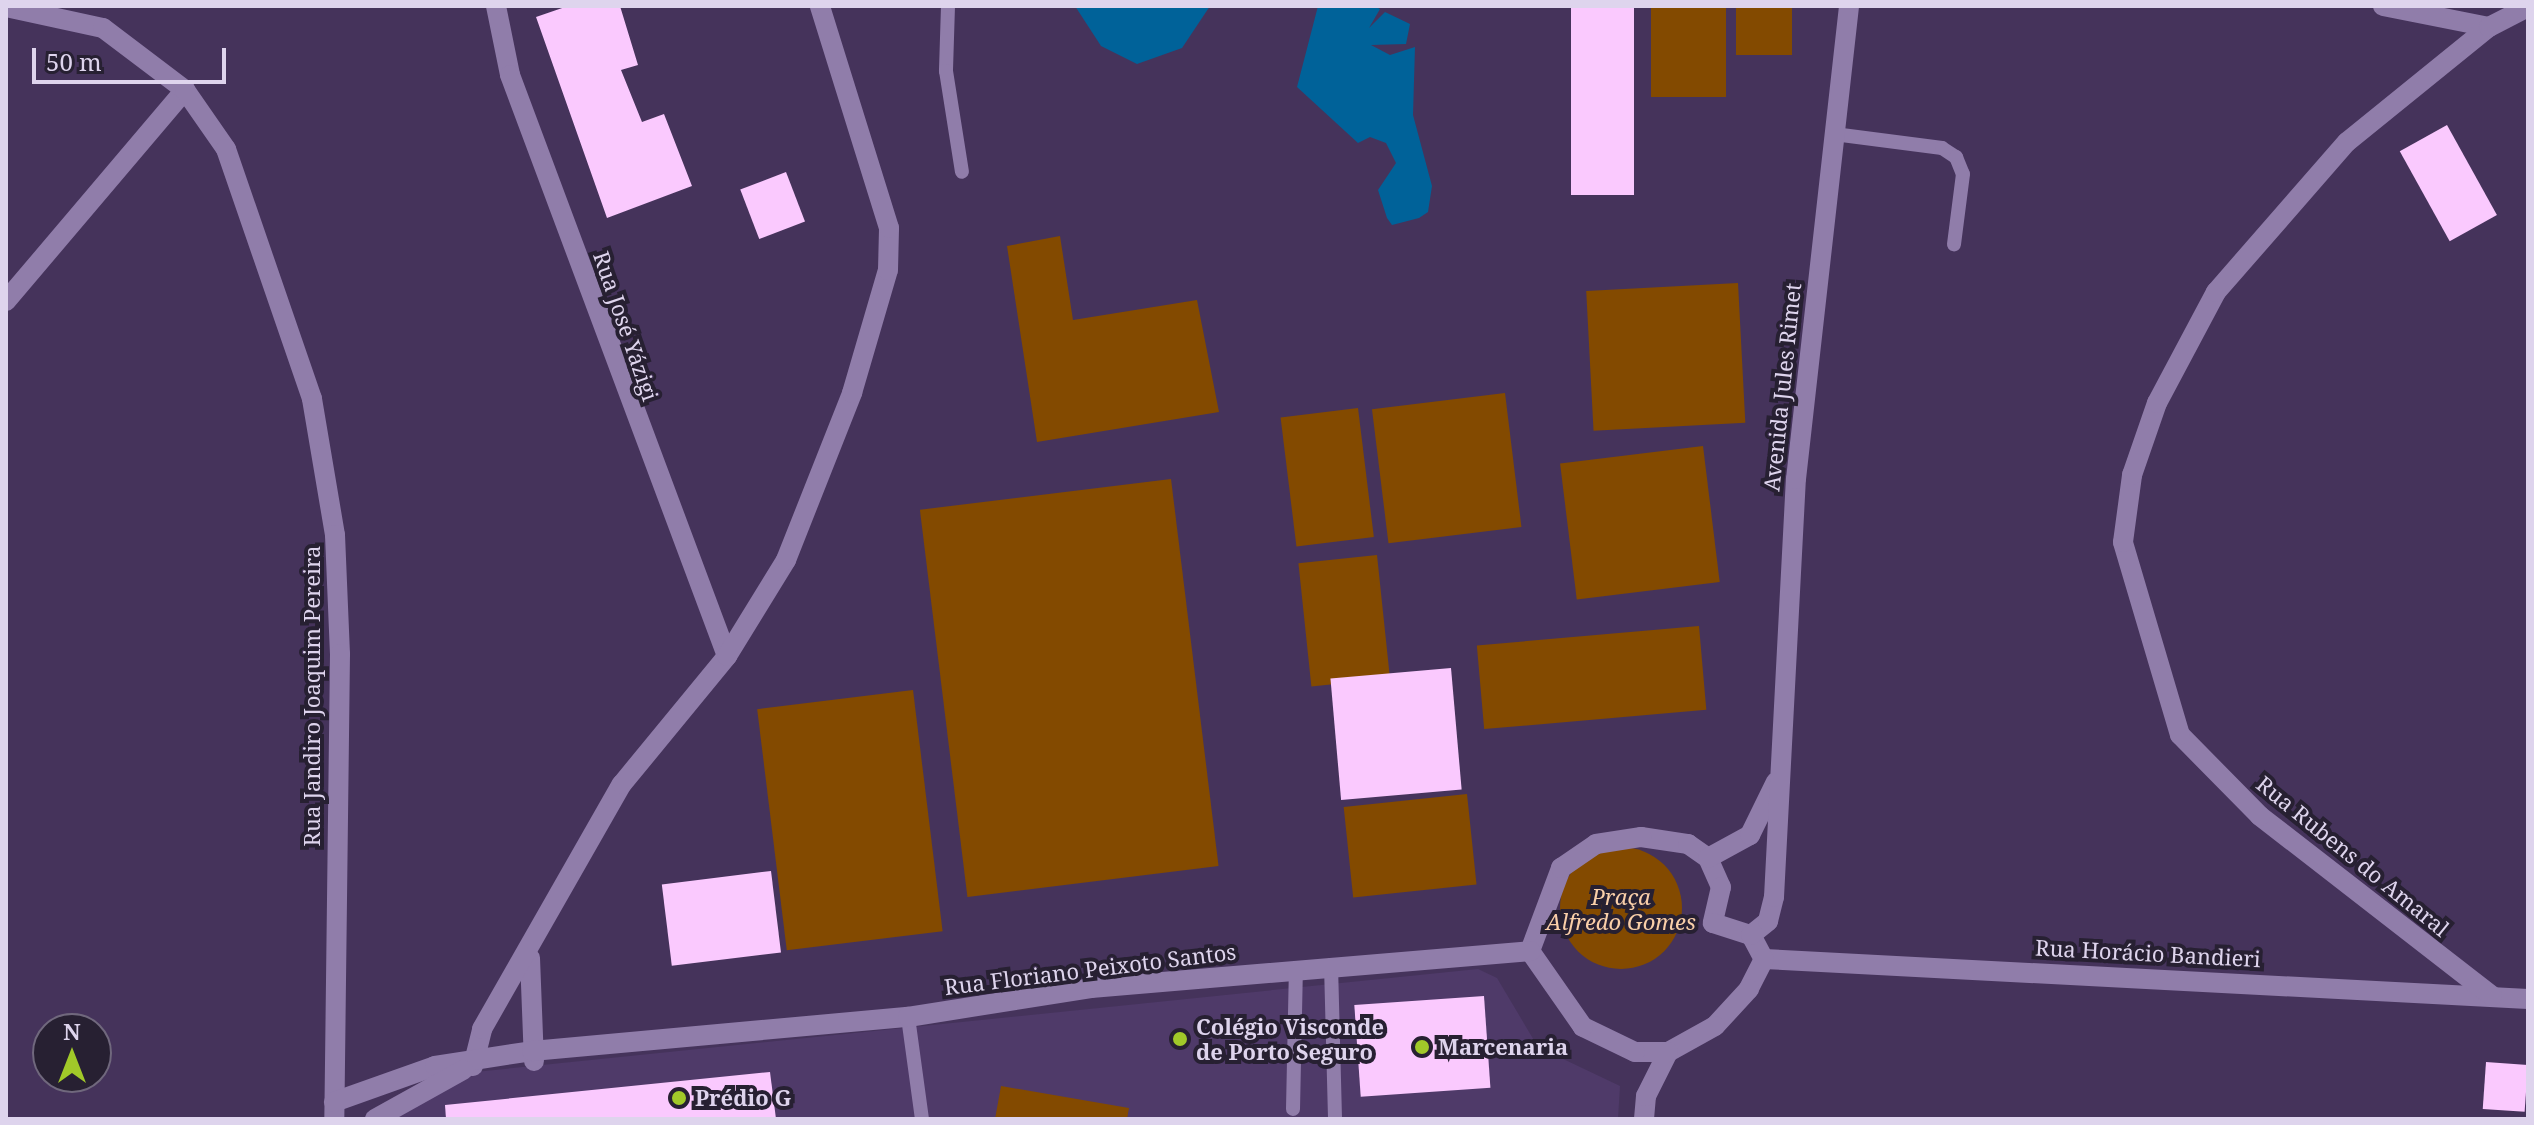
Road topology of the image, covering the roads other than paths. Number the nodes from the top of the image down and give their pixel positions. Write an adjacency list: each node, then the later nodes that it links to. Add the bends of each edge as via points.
1 (496, 6): 14 (street, Rua José Yázigi, via 510,75)
2 (820, 6): 14 (street, via 842,91 876,172 889,228 888,270 823,473 786,560)
3 (948, 6): 11 (lane, via 946,71)
4 (1849, 6): 10 (street, Avenida Jules Rimet)
5 (2383, 6): 8 (street)
6 (6, 7): 9 (street, Rua Jandiro Joaquim Pereira, via 103,28)
7 (2528, 7): 8 (street, Rua Rubens do Amaral)
8 (2489, 27): 23 (street, Rua Rubens do Amaral, via 2347,142 2216,292 2157,403 2132,475 2123,542 2180,735 2260,816)
9 (185, 90): 13 (street); 30 (street, Rua Jandiro Joaquim Pereira, via 226,149 287,317 326,463 340,654)
10 (1834, 134): 12 (lane, via 1942,148 1956,157 1963,174); 15 (street, Avenida Jules Rimet, via 1796,479)
11 (962, 172)
12 (1954, 244)
13 (6, 301)
14 (727, 656): 19 (street, via 622,784)
15 (1780, 775): 16 (street, Avenida Jules Rimet, via 1750,835); 17 (street, Avenida Jules Rimet, via 1774,897 1768,921)
16 (1708, 858): 17 (street, via 1721,887 1713,923); 18 (street, via 1688,844 1641,837 1574,855 1552,884)
17 (1751, 935): 20 (street)
18 (1530, 951): 21 (street, Rua Floriano Peixoto Santos); 26 (street, via 1583,1027 1635,1052)
19 (530, 954): 27 (street); 28 (street, via 482,1029)
20 (1764, 959): 23 (street, Rua Horácio Bandieri); 26 (street, via 1715,1026)
21 (1331, 965): 22 (street, Rua Floriano Peixoto Santos); 31 (lane)
22 (1296, 968): 25 (street, Rua Floriano Peixoto Santos, via 1091,988); 29 (lane)
23 (2492, 996): 24 (street, Rua Horácio Bandieri)
24 (2528, 999)
25 (908, 1017): 27 (street, Rua Floriano Peixoto Santos); 33 (lane)
26 (1668, 1052): 34 (street, via 1646,1096)
27 (533, 1056): 28 (street, Rua Floriano Peixoto Santos)
28 (474, 1062): 30 (street, Rua Floriano Peixoto Santos); 32 (street, Rua Floriano Peixoto Santos, via 420,1088)
29 (1293, 1109)
30 (334, 1111)
31 (1335, 1118)
32 (375, 1119)
33 (922, 1119)
34 (1644, 1119)

